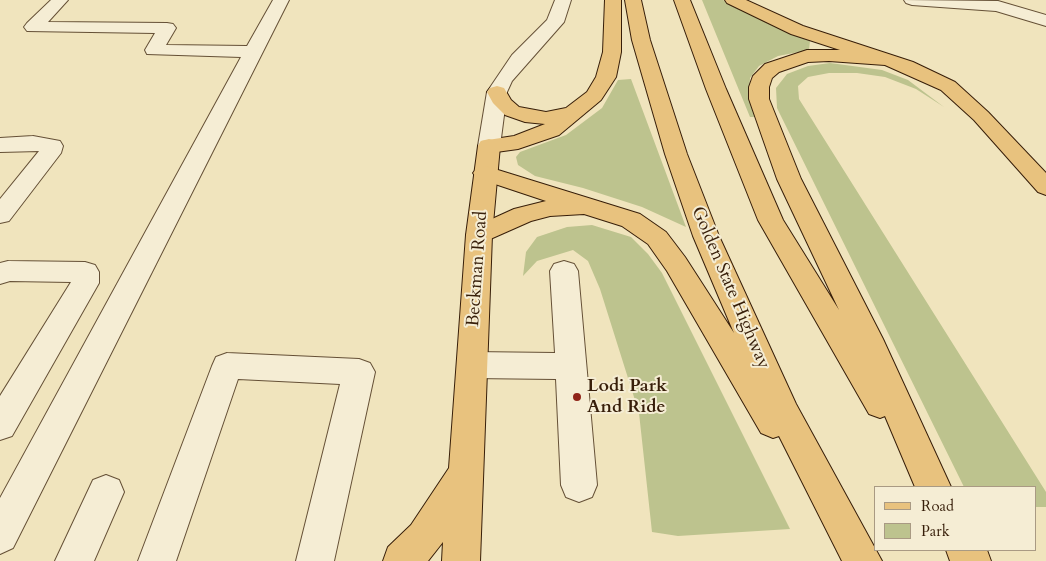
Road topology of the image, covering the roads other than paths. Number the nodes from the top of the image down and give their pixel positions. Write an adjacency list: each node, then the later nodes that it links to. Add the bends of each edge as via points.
1 (60, 0): 12 (street, via 33,27 167,28 154,50)
2 (281, 0): 12 (street)
3 (563, 0): 14 (street, Beckman Road, via 555,22 512,68)
4 (613, 0): 15 (main road, via 612,52 606,77 594,96)
5 (633, 0): 39 (main road, Golden State Highway, via 641,40 676,154 706,236 784,413)
6 (682, 0): 29 (main road, via 771,220)
7 (733, 0): 13 (main road, via 797,30)
8 (912, 0): 9 (street)
9 (974, 2): 10 (street)
10 (1023, 6): 11 (street)
11 (1046, 22)
12 (254, 52): 32 (street)
13 (888, 60): 18 (main road, via 948,86 981,116); 30 (main road, via 830,55 788,61 763,76 759,87 760,99 790,179 868,339)
14 (497, 92): 15 (main road, via 512,110 525,116 546,118); 17 (street, Beckman Road)
15 (572, 114): 17 (main road, via 550,130 518,142)
16 (0, 145): 20 (street, via 33,143 52,146 50,153)
17 (487, 160): 19 (main road); 21 (main road, Beckman Road)
18 (1046, 187)
19 (609, 212): 21 (main road, via 580,207 550,208 522,215); 38 (main road, via 631,220 657,238 676,264)
20 (0, 215)
21 (480, 235): 24 (main road, Beckman Road)
22 (564, 271): 25 (street)
23 (0, 274): 26 (street, via 8,271 85,272 86,283)
24 (472, 365): 25 (street); 27 (main road, Beckman Road)
25 (571, 366): 28 (street)
26 (0, 424)
27 (464, 474): 36 (main road, via 424,538); 37 (main road, Beckman Road)
28 (579, 485)
29 (928, 486)
30 (933, 486)
31 (106, 492): 33 (street)
32 (0, 535)
33 (74, 561)
34 (157, 561): 35 (street, via 227,366 358,372)
35 (315, 561)
36 (402, 561)
37 (461, 561)
38 (856, 561)
39 (863, 561)

